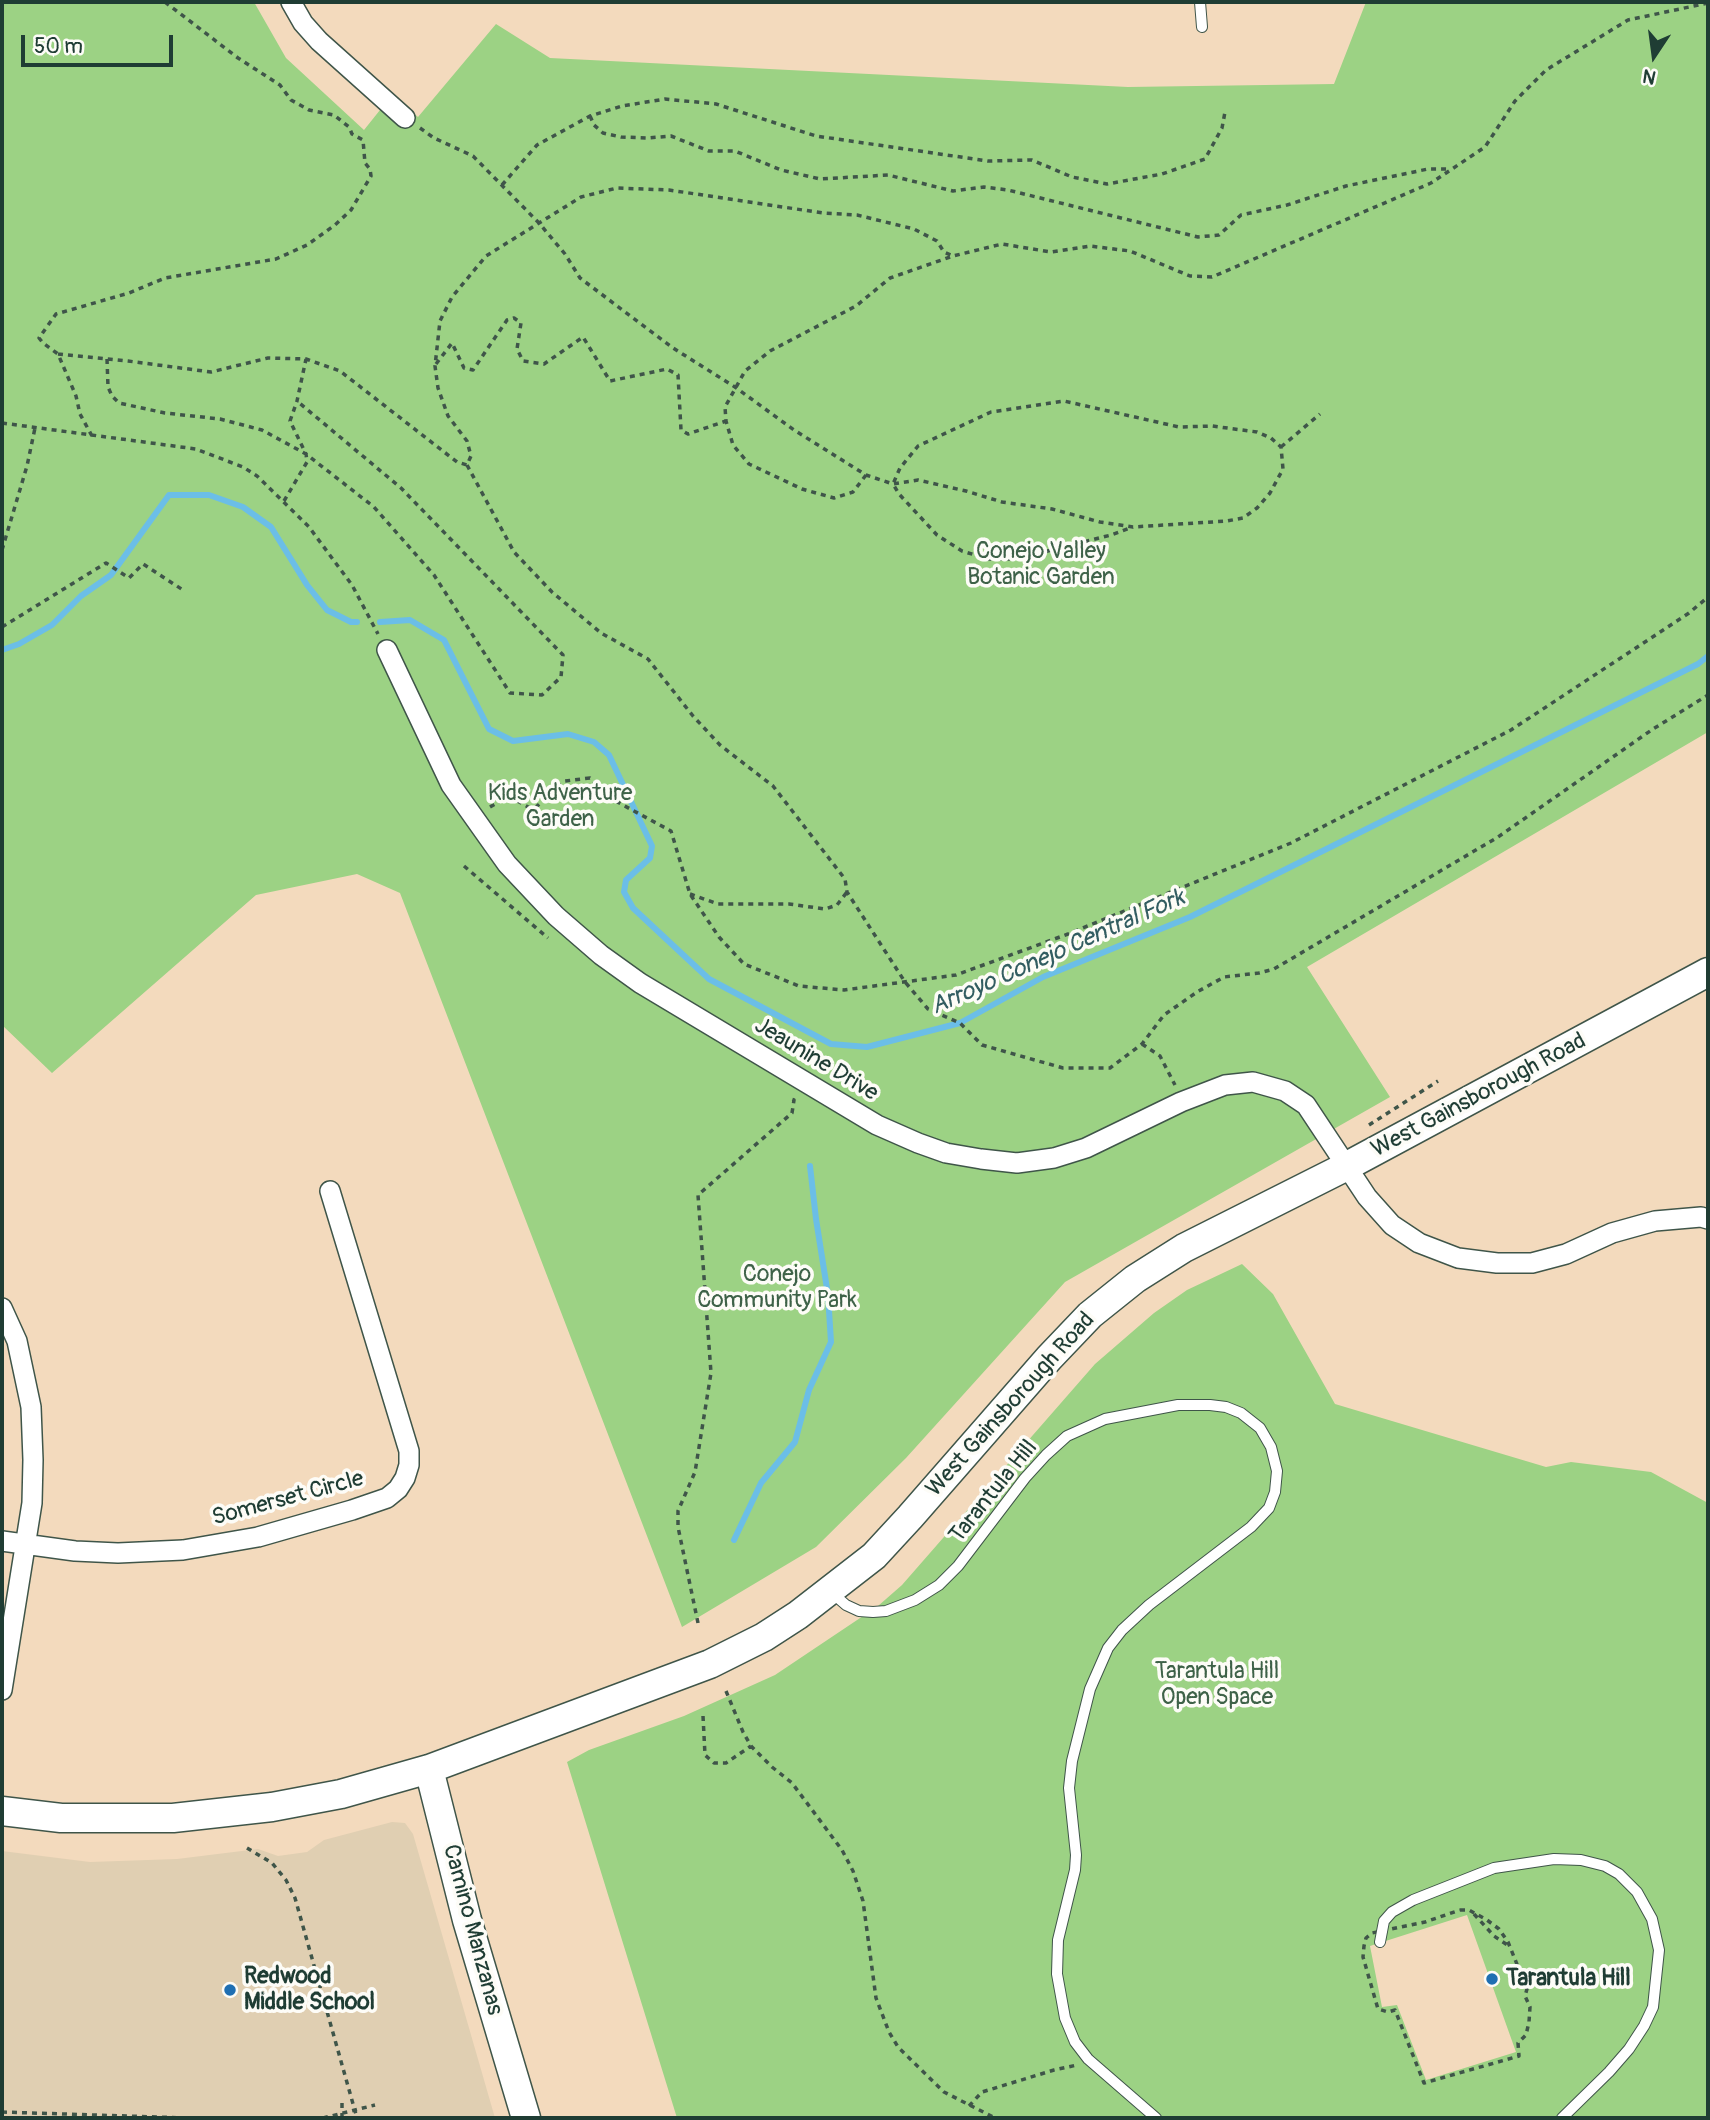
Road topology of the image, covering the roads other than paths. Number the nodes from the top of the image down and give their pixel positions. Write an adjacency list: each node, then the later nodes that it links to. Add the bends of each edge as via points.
1 (290, 2): 4 (street, via 319,41)
2 (1200, 2): 3 (lane)
3 (1202, 27)
4 (405, 118)
5 (387, 650): 7 (street, Jeaunine Drive, via 451,785 507,864 556,916 650,990 866,1118 946,1153 1017,1163 1086,1148 1181,1101 1225,1084 1253,1082 1285,1090 1306,1105)
6 (1708, 972): 7 (street, West Gainsborough Road)
7 (1348, 1166): 9 (street, Jeaunine Drive, via 1374,1206 1419,1243 1458,1258 1497,1264 1532,1263 1566,1254 1612,1233 1655,1221); 13 (street, West Gainsborough Road, via 1184,1248 1090,1315 874,1556)
8 (330, 1192): 12 (street, Somerset Circle, via 409,1451 409,1465 398,1489 387,1498 258,1537 183,1550 118,1553)
9 (1708, 1219)
10 (2, 1308): 12 (street, via 17,1341 31,1407 32,1503)
11 (2, 1541): 12 (street, Somerset Circle)
12 (25, 1545): 14 (street)
13 (831, 1592): 15 (street, West Gainsborough Road, via 764,1637 710,1664); 19 (lane, Tarantula Hill, via 846,1605 873,1612 915,1600 939,1585 1046,1455 1067,1436 1105,1419 1178,1405 1226,1407 1260,1428 1277,1471 1269,1508 1122,1630 1108,1648 1090,1689 1072,1761 1069,1788 1076,1855 1058,1940 1057,1974 1065,2018 1087,2059)
14 (2, 1690)
15 (429, 1769): 16 (street, via 341,1794 173,1818 61,1818); 18 (street, Camino Manzanas, via 467,1920)
16 (2, 1811)
17 (1380, 1942): 20 (lane, via 1384,1921 1392,1912 1476,1874 1523,1862 1581,1860 1619,1874 1637,1892 1652,1919 1659,1950 1653,2007 1629,2049)
18 (526, 2118)
19 (1156, 2118)
20 (1562, 2118)

